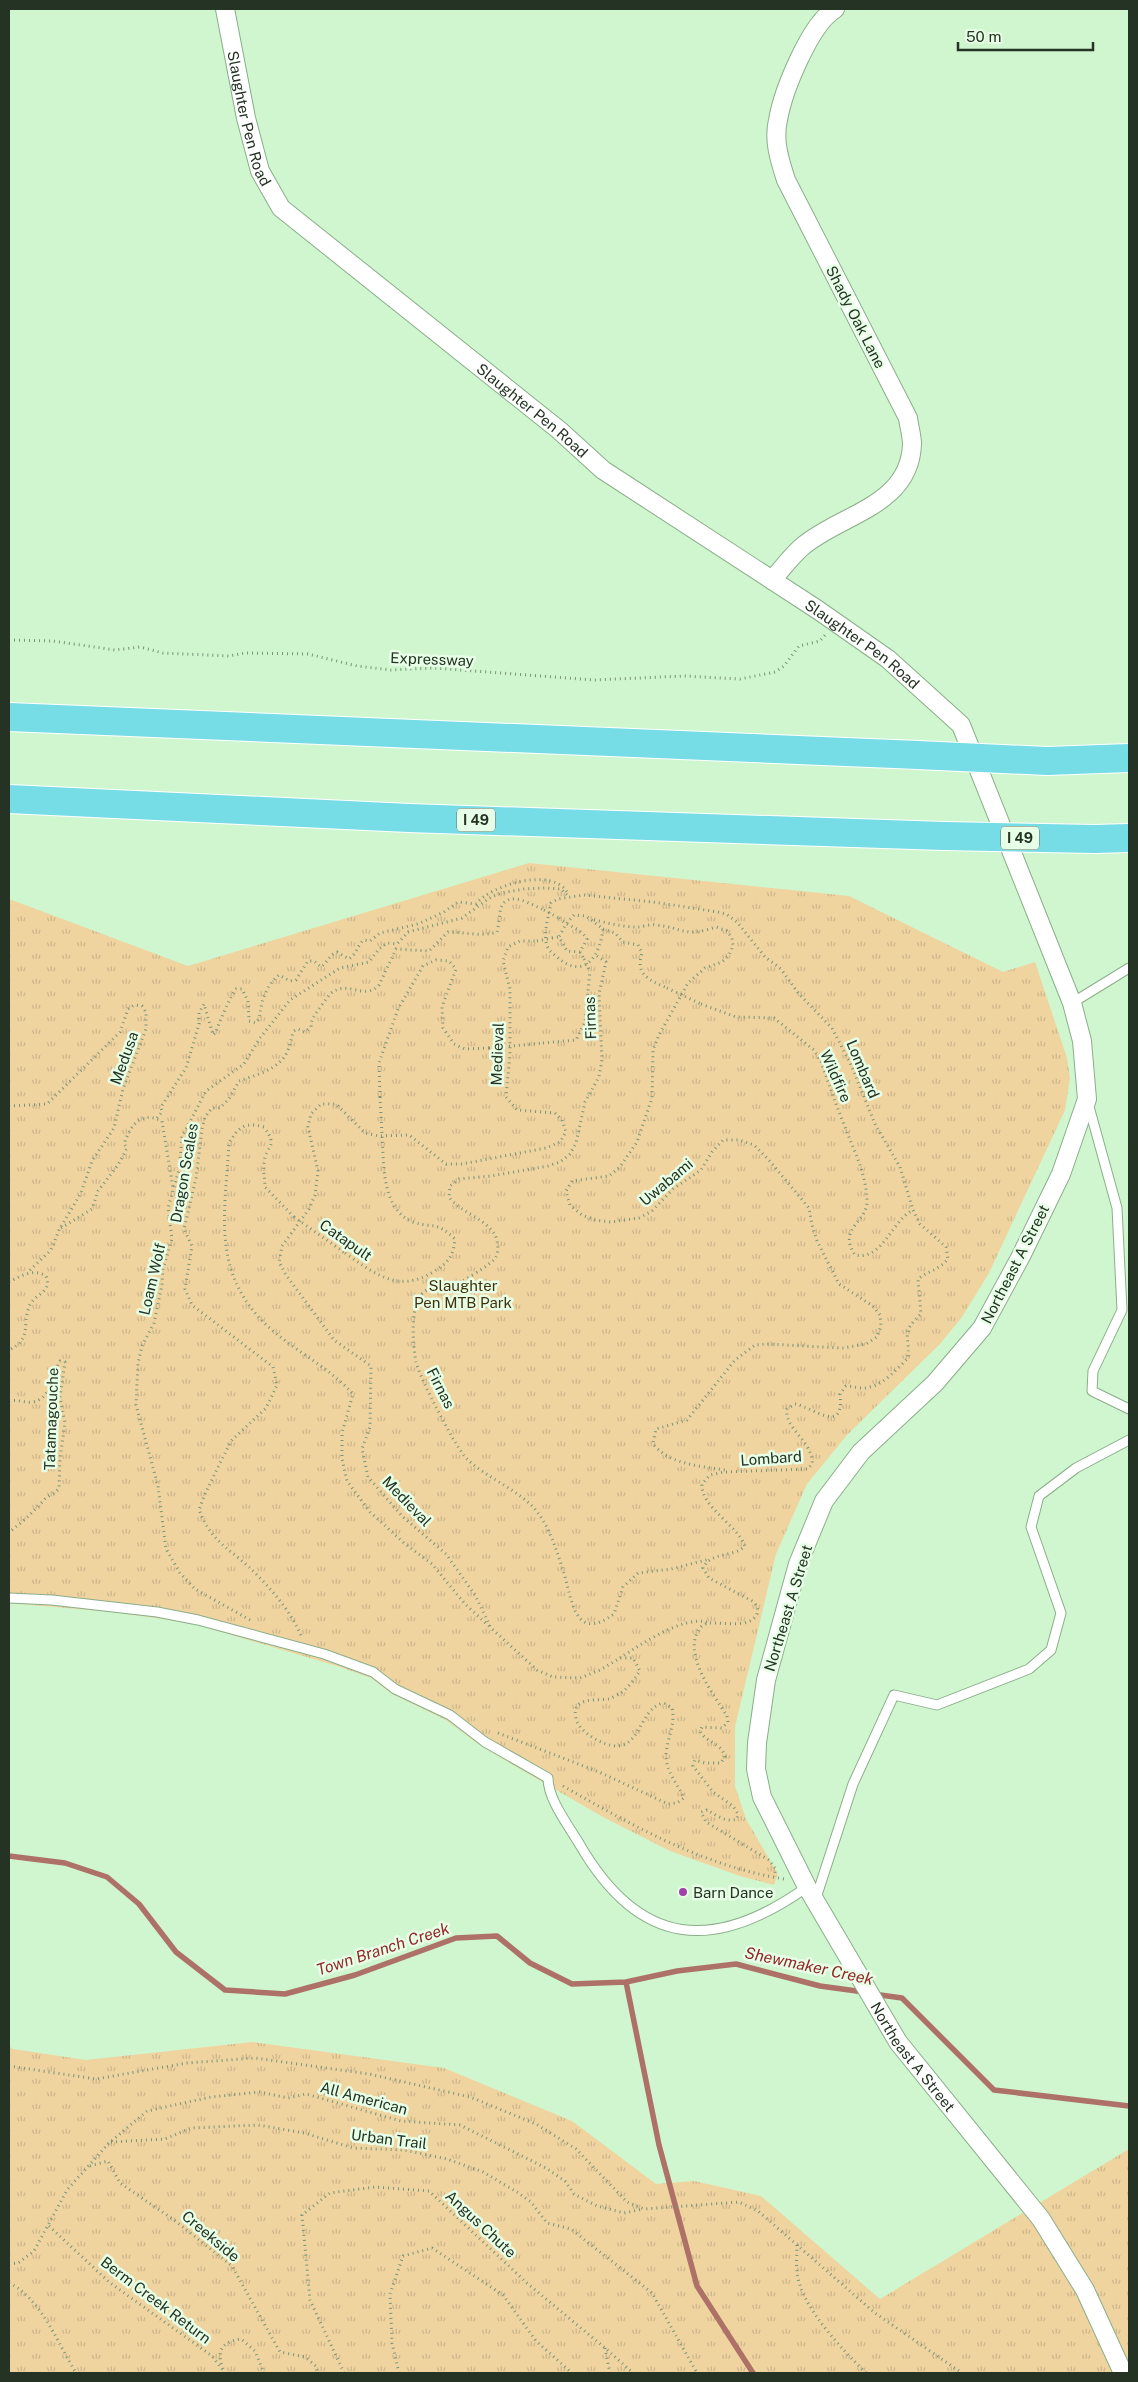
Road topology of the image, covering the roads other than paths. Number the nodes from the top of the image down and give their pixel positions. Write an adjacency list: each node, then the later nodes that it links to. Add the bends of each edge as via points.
1 (225, 9): 3 (street, Slaughter Pen Road, via 260,171 280,208 559,430 603,470)
2 (835, 9): 3 (street, Shady Oak Lane, via 826,14 802,52 777,120 777,150 786,180 908,418 912,444 908,468 895,488 864,512 803,546)
3 (772, 580): 5 (street, Slaughter Pen Road, via 888,659)
4 (9, 716): 6 (highway, bridge, via 1047,761)
5 (961, 725): 10 (street, Northeast A Street)
6 (1129, 758)
7 (9, 799): 8 (highway, I 49, bridge, via 409,818 944,836)
8 (1129, 838)
9 (1129, 968): 10 (lane)
10 (1072, 1003): 11 (street, Northeast A Street, via 1082,1041)
11 (1087, 1099): 12 (lane, via 1117,1208 1122,1310 1093,1371 1092,1391); 15 (street, Northeast A Street, via 1061,1174 982,1328 935,1382 861,1452 824,1501 798,1564 766,1680 756,1743 756,1769 762,1798)
12 (1129, 1409)
13 (1129, 1440): 15 (lane, via 1076,1468 1039,1496 1031,1527 1061,1613 1051,1650 1029,1669 937,1705 894,1695)
14 (9, 1598): 15 (lane, via 157,1612 198,1620 309,1650 372,1672 395,1689 450,1716 485,1742 548,1778 552,1797 599,1876 623,1902 657,1923 696,1931 723,1927 772,1909)
15 (809, 1890): 16 (street, Northeast A Street, via 898,2042 1041,2219 1085,2290)
16 (1123, 2373)

